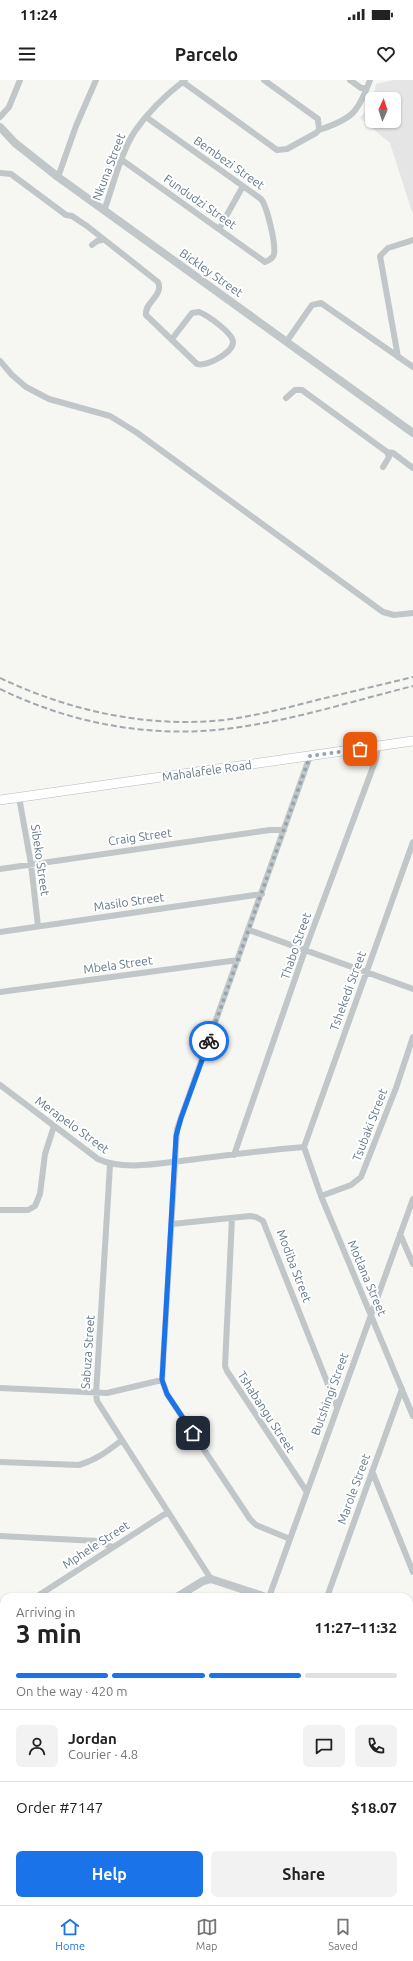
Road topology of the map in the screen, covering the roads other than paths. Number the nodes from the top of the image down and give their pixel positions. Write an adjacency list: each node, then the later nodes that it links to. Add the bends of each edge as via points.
1 (20, 80): 8 (street, via 9,107)
2 (96, 80): 14 (street)
3 (264, 80): 11 (street, via 318,119)
4 (350, 80): 7 (street, via 361,88)
5 (370, 80): 7 (street)
6 (184, 81): 9 (street, Nkuna Street); 11 (street, via 277,150 287,149)
7 (367, 88): 11 (street, via 355,112 348,118)
8 (0, 117)
9 (146, 118): 12 (street, Nkuna Street, via 133,135); 15 (street, Bembezi Street)
10 (0, 127): 14 (street, Bickley Street, via 15,143)
11 (319, 130)
12 (122, 160): 16 (street, Nkuna Street); 17 (street, Fundudzi Street)
13 (0, 174): 18 (street, via 11,174 65,217 81,222)
14 (58, 177): 16 (street, Bickley Street)
15 (242, 186): 17 (street); 21 (street, Bembezi Street, via 261,199 267,208 274,255)
16 (104, 211): 23 (street, Bickley Street)
17 (219, 229): 21 (street, Fundudzi Street)
18 (102, 240): 20 (street); 22 (street, via 158,282 159,292 145,312 148,318)
19 (413, 240): 24 (street, via 388,248 380,256)
20 (92, 245)
21 (265, 262)
22 (172, 339): 22 (street, via 197,364 202,365 231,350 233,341 229,333 199,312 192,313)
23 (287, 341): 24 (street, via 312,305 322,303); 28 (street, Bickley Street)
24 (398, 357): 26 (street)
25 (0, 361): 32 (street, via 26,387 49,399 110,416 136,432 383,612 394,615)
26 (413, 367)
27 (286, 398): 29 (street, via 294,390 302,390)
28 (413, 433)
29 (387, 452): 30 (street, via 389,456); 31 (street, via 393,453)
30 (383, 467)
31 (413, 468)
32 (413, 613)
33 (413, 741): 34 (main road, Mahalafele Road)
34 (378, 746): 35 (main road, Mahalafele Road); 46 (street, Thabo Street, via 376,759)
35 (310, 756): 36 (main road, Mahalafele Road); 38 (street)
36 (19, 797): 37 (main road, Mahalafele Road); 40 (street, Sibeko Street)
37 (0, 800)
38 (284, 830): 40 (street, Craig Street); 42 (street)
39 (413, 842): 48 (street, Tshekedi Street)
40 (31, 864): 41 (street, Craig Street); 43 (street, Sibeko Street)
41 (0, 869)
42 (262, 894): 43 (street, Masilo Street); 44 (street)
43 (38, 926): 45 (street, Masilo Street)
44 (249, 930): 46 (street); 47 (street)
45 (0, 932)
46 (305, 950): 48 (street); 55 (street, Thabo Street)
47 (238, 960): 50 (street, Mbela Street); 56 (street, via 181,1118 176,1136)
48 (366, 972): 49 (street); 54 (street, Tshekedi Street)
49 (413, 989)
50 (0, 992)
51 (413, 1037): 58 (street, Tsubaki Street, via 361,1177 351,1185)
52 (0, 1085): 53 (street, Merapelo Street)
53 (54, 1126): 57 (street, Merapelo Street); 60 (street, via 45,1154 40,1194 35,1206 28,1210)
54 (304, 1147): 55 (street, Merapelo Street); 58 (street, Motlana Street)
55 (234, 1155): 56 (street, Merapelo Street)
56 (175, 1161): 57 (street, Merapelo Street); 62 (street)
57 (110, 1165): 69 (street, Sabuza Street)
58 (321, 1196): 65 (street, Motlana Street)
59 (413, 1199): 63 (street, Butshingi Street)
60 (0, 1210)
61 (232, 1218): 62 (street, Modiba Street); 70 (street, Modiba Street, via 256,1217 266,1226); 75 (street, Tshabangu Street, via 225,1360 227,1371)
62 (172, 1224): 66 (street)
63 (400, 1234): 64 (street); 65 (street, Butshingi Street)
64 (413, 1264)
65 (371, 1316): 68 (street, Motlana Street); 70 (street, Butshingi Street)
66 (162, 1380): 69 (street); 78 (street, via 167,1394 250,1519 256,1525)
67 (0, 1388): 69 (street)
68 (402, 1389): 71 (street, Motlana Street); 74 (street, Marole Street)
69 (96, 1394): 72 (street, Sabuza Street, via 102,1409)
70 (337, 1407): 75 (street, Butshingi Street)
71 (413, 1416)
72 (122, 1440): 73 (street, via 90,1462 79,1465); 76 (street, Sabuza Street)
73 (0, 1462)
74 (372, 1471): 80 (street); 86 (street, Marole Street)
75 (307, 1492): 78 (street, Butshingi Street)
76 (168, 1512): 79 (street, Mphele Street); 81 (street, Sabuza Street)
77 (0, 1536): 79 (street, via 98,1541)
78 (290, 1539): 85 (street, Butshingi Street)
79 (112, 1547): 82 (street, Mphele Street)
80 (413, 1572)
81 (211, 1579): 83 (street); 84 (street)
82 (42, 1593)
83 (184, 1593)
84 (255, 1593)
85 (270, 1593)
86 (328, 1593)

